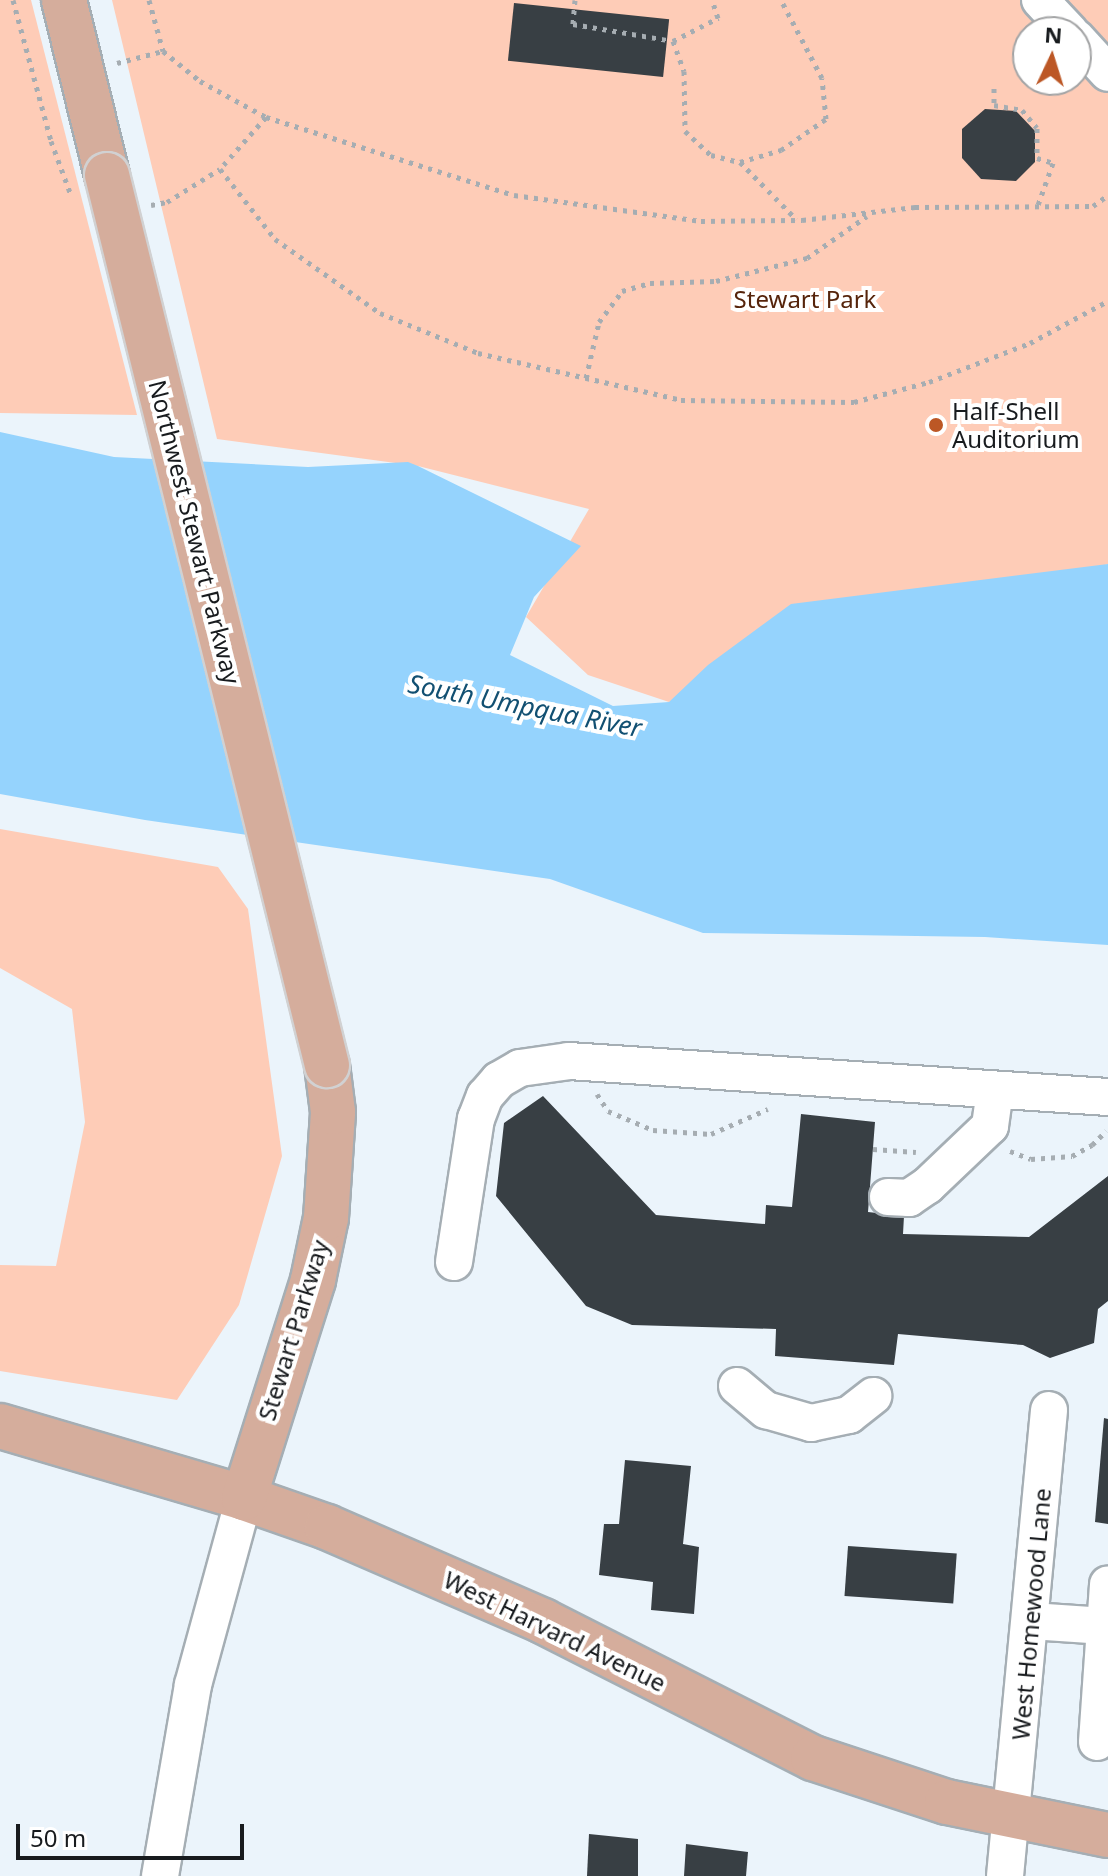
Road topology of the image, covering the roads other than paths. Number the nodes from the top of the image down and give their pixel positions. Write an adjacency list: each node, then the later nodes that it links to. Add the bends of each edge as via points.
1 (64, 0): 6 (main road, Northwest Stewart Parkway, bridge)
2 (1040, 0): 3 (street)
3 (1055, 16)
4 (1092, 56): 5 (street)
5 (1108, 73)
6 (327, 1065): 15 (main road, Stewart Parkway, via 333,1112 326,1218 313,1280)
7 (995, 1090): 8 (street); 9 (street, via 994,1114 983,1133 927,1186 909,1198); 10 (street, via 590,1063 520,1068 485,1096 469,1151)
8 (1108, 1097)
9 (888, 1197)
10 (454, 1262)
11 (737, 1386): 12 (street, via 766,1410 811,1423 849,1415)
12 (873, 1396)
13 (1049, 1410): 17 (street, West Homewood Lane)
14 (0, 1426): 15 (main road, West Harvard Avenue)
15 (244, 1498): 20 (main road, West Harvard Avenue, via 476,1590 813,1758 881,1783); 22 (street, via 193,1685)
16 (1108, 1584): 18 (street)
17 (1031, 1621): 18 (street); 20 (street, West Homewood Lane)
18 (1105, 1626): 19 (street)
19 (1097, 1742)
20 (1013, 1817): 21 (main road, West Harvard Avenue); 23 (street, West Homewood Lane)
21 (1108, 1835)
22 (160, 1876)
23 (1005, 1876)

